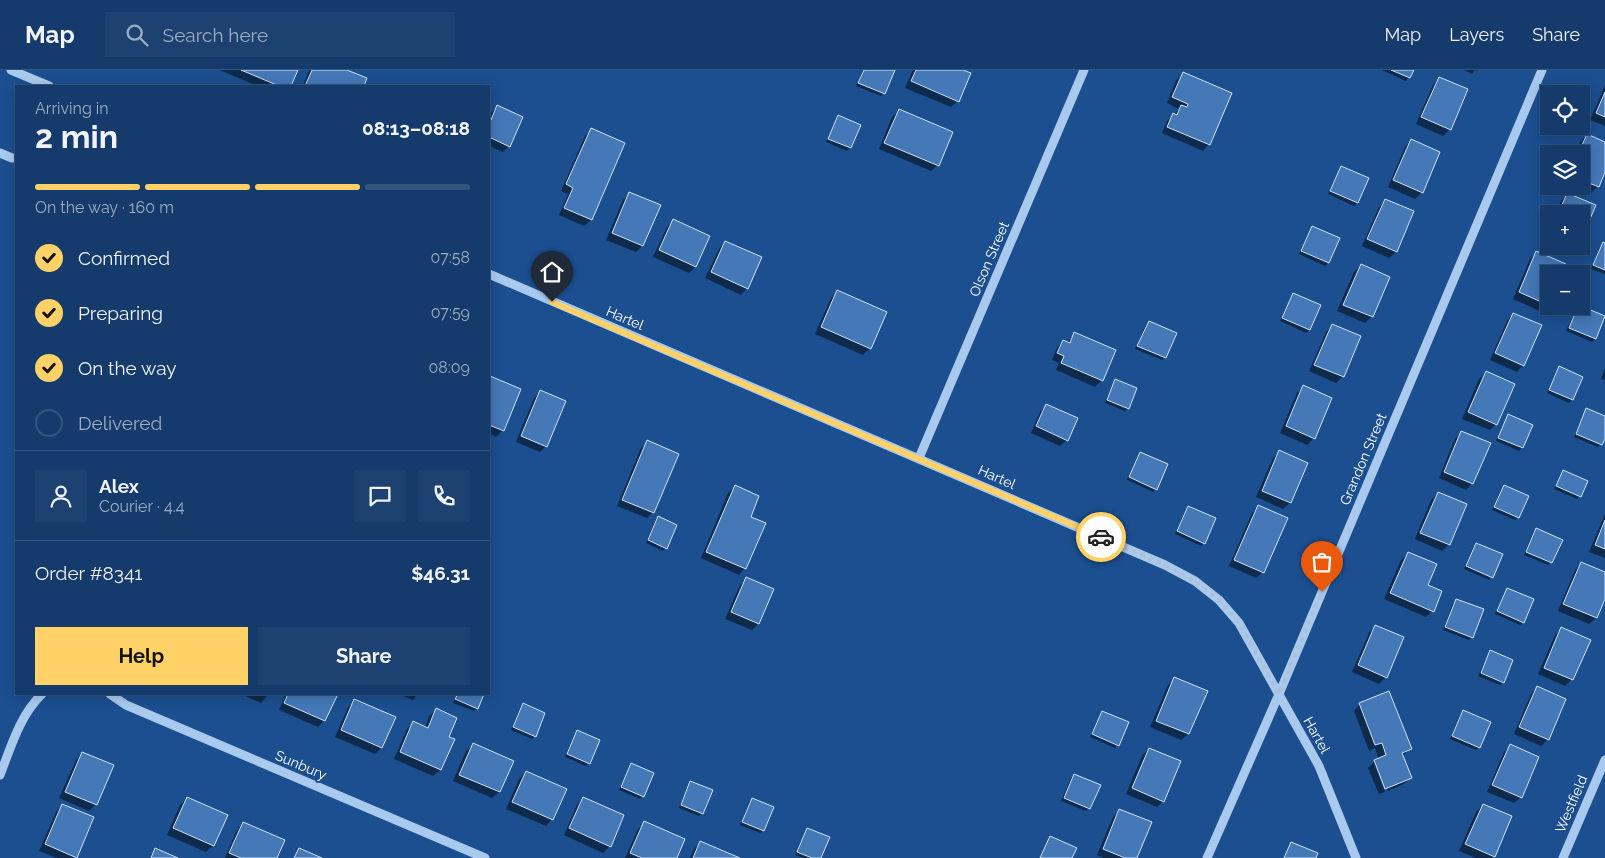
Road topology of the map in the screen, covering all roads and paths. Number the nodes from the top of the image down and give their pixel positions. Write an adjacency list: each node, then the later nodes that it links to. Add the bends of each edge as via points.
1 (11, 70): 4 (street)
2 (1084, 70): 8 (street, Olson Street)
3 (1542, 70): 9 (street, Grandon Street)
4 (46, 85)
5 (0, 153): 6 (street)
6 (12, 158)
7 (490, 274): 8 (street, Hartel)
8 (919, 458): 9 (street, Hartel, via 1165,565 1195,582 1219,600 1239,623)
9 (1279, 694): 15 (street, Grandon Street); 16 (street, Hartel, via 1318,766)
10 (41, 695): 13 (street, via 23,719)
11 (111, 695): 14 (street, Sunbury, via 126,705)
12 (1605, 760): 17 (street, Westfield)
13 (0, 775)
14 (485, 858)
15 (1207, 858)
16 (1356, 858)
17 (1563, 858)

